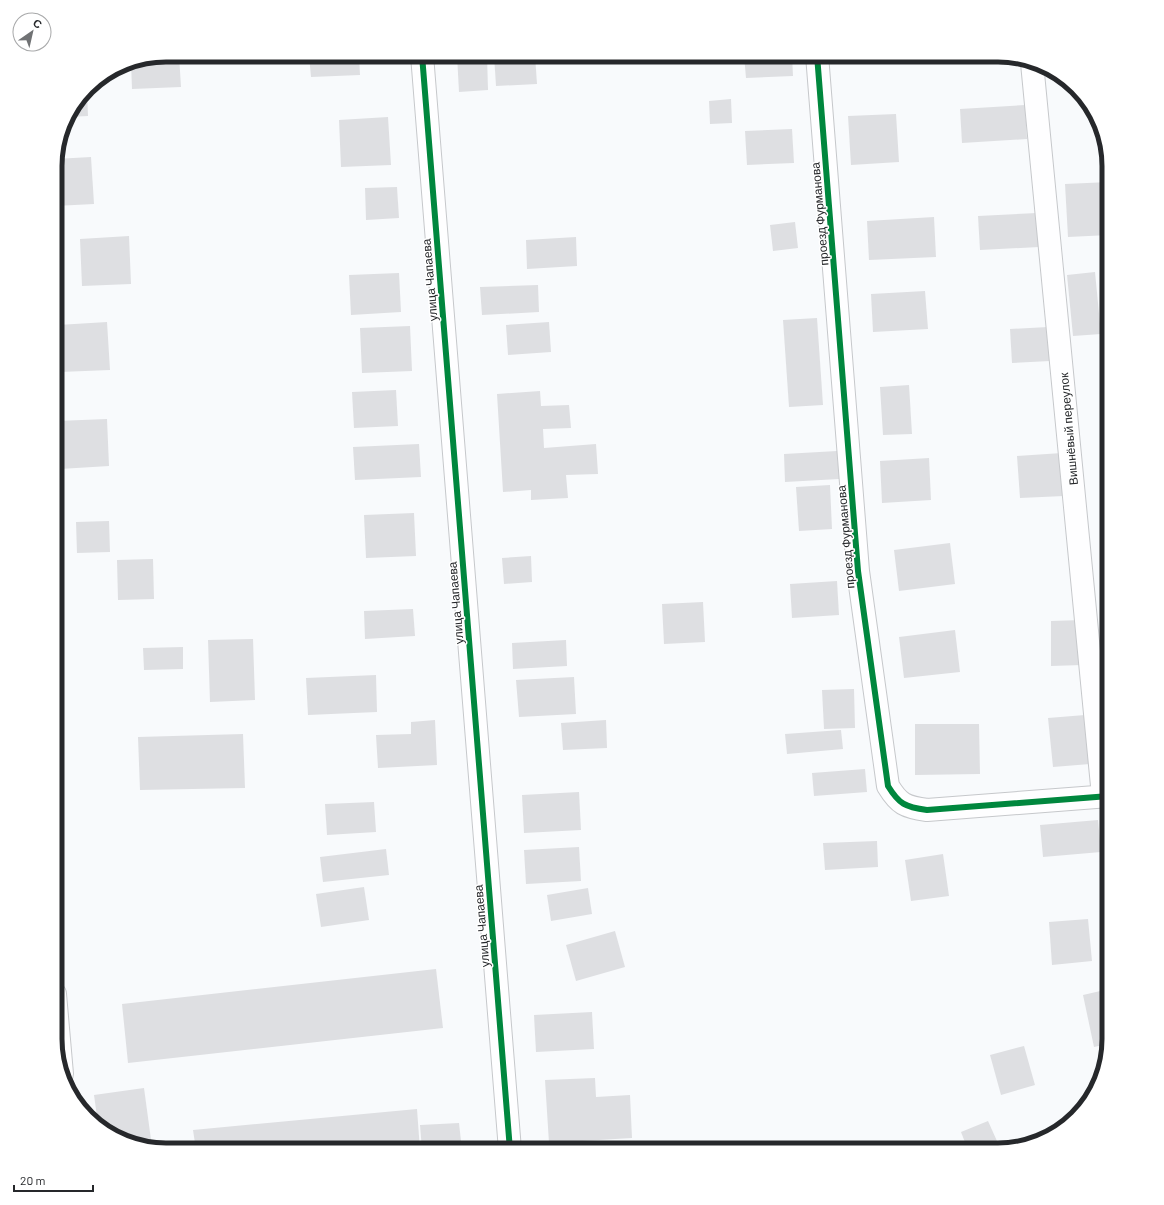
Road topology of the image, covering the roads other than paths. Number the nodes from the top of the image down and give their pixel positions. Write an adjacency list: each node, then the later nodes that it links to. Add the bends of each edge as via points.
1 (423, 62): 6 (street, улица Чапаева)
2 (818, 62): 5 (street, проезд Фурманова, via 858,571 888,786 896,799 912,808 926,810)
3 (1033, 68): 4 (street, Вишнёвый переулок)
4 (1102, 756)
5 (1102, 796)
6 (509, 1143)

